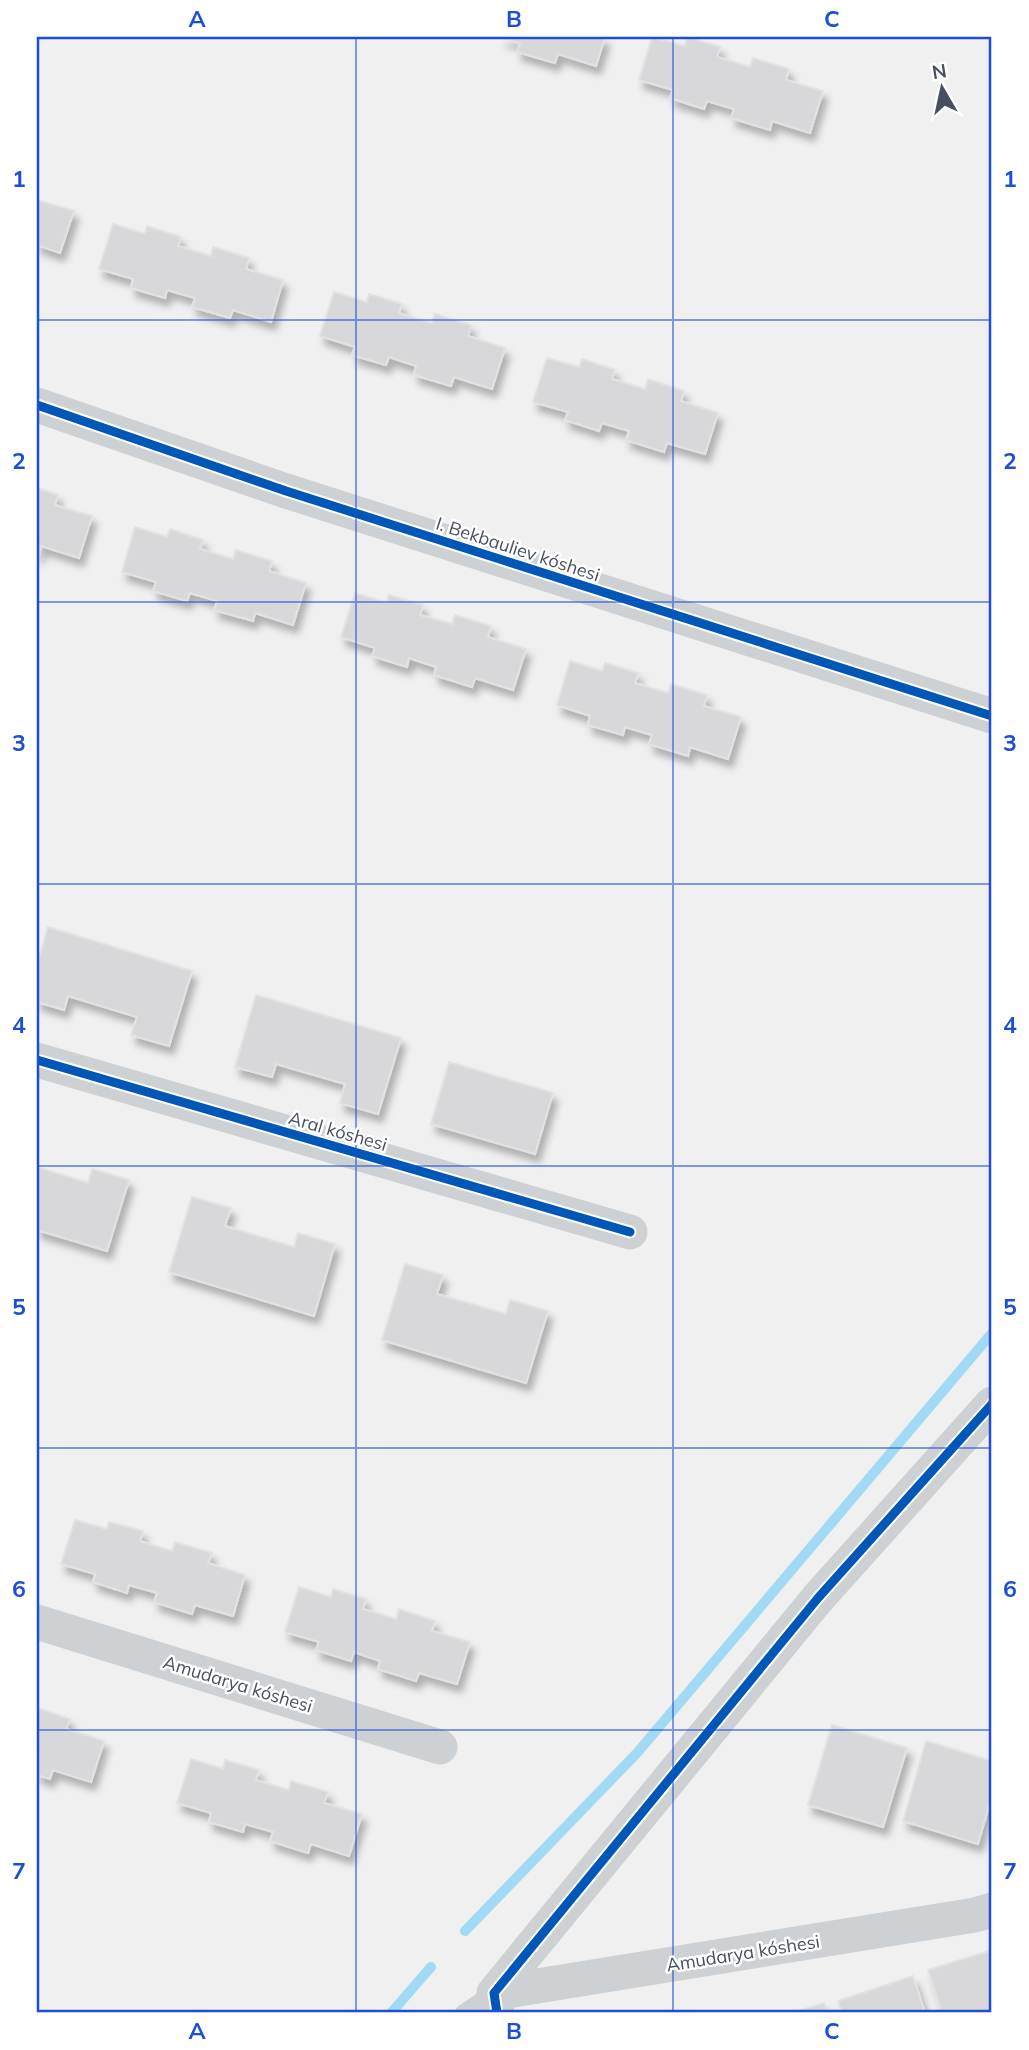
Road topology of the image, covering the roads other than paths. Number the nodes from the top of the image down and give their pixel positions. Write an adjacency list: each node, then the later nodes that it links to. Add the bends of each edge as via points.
1 (37, 405): 2 (street, I. Bekbauliev kóshesi, via 286,491)
2 (992, 716)
3 (37, 1060): 4 (street, Aral kóshesi)
4 (630, 1232)
5 (992, 1404): 9 (street, via 818,1598)
6 (37, 1622): 7 (street, Amudarya kóshesi)
7 (440, 1747)
8 (992, 1910): 9 (street, Amudarya kóshesi)
9 (496, 2003): 10 (lane)
10 (464, 2013)

